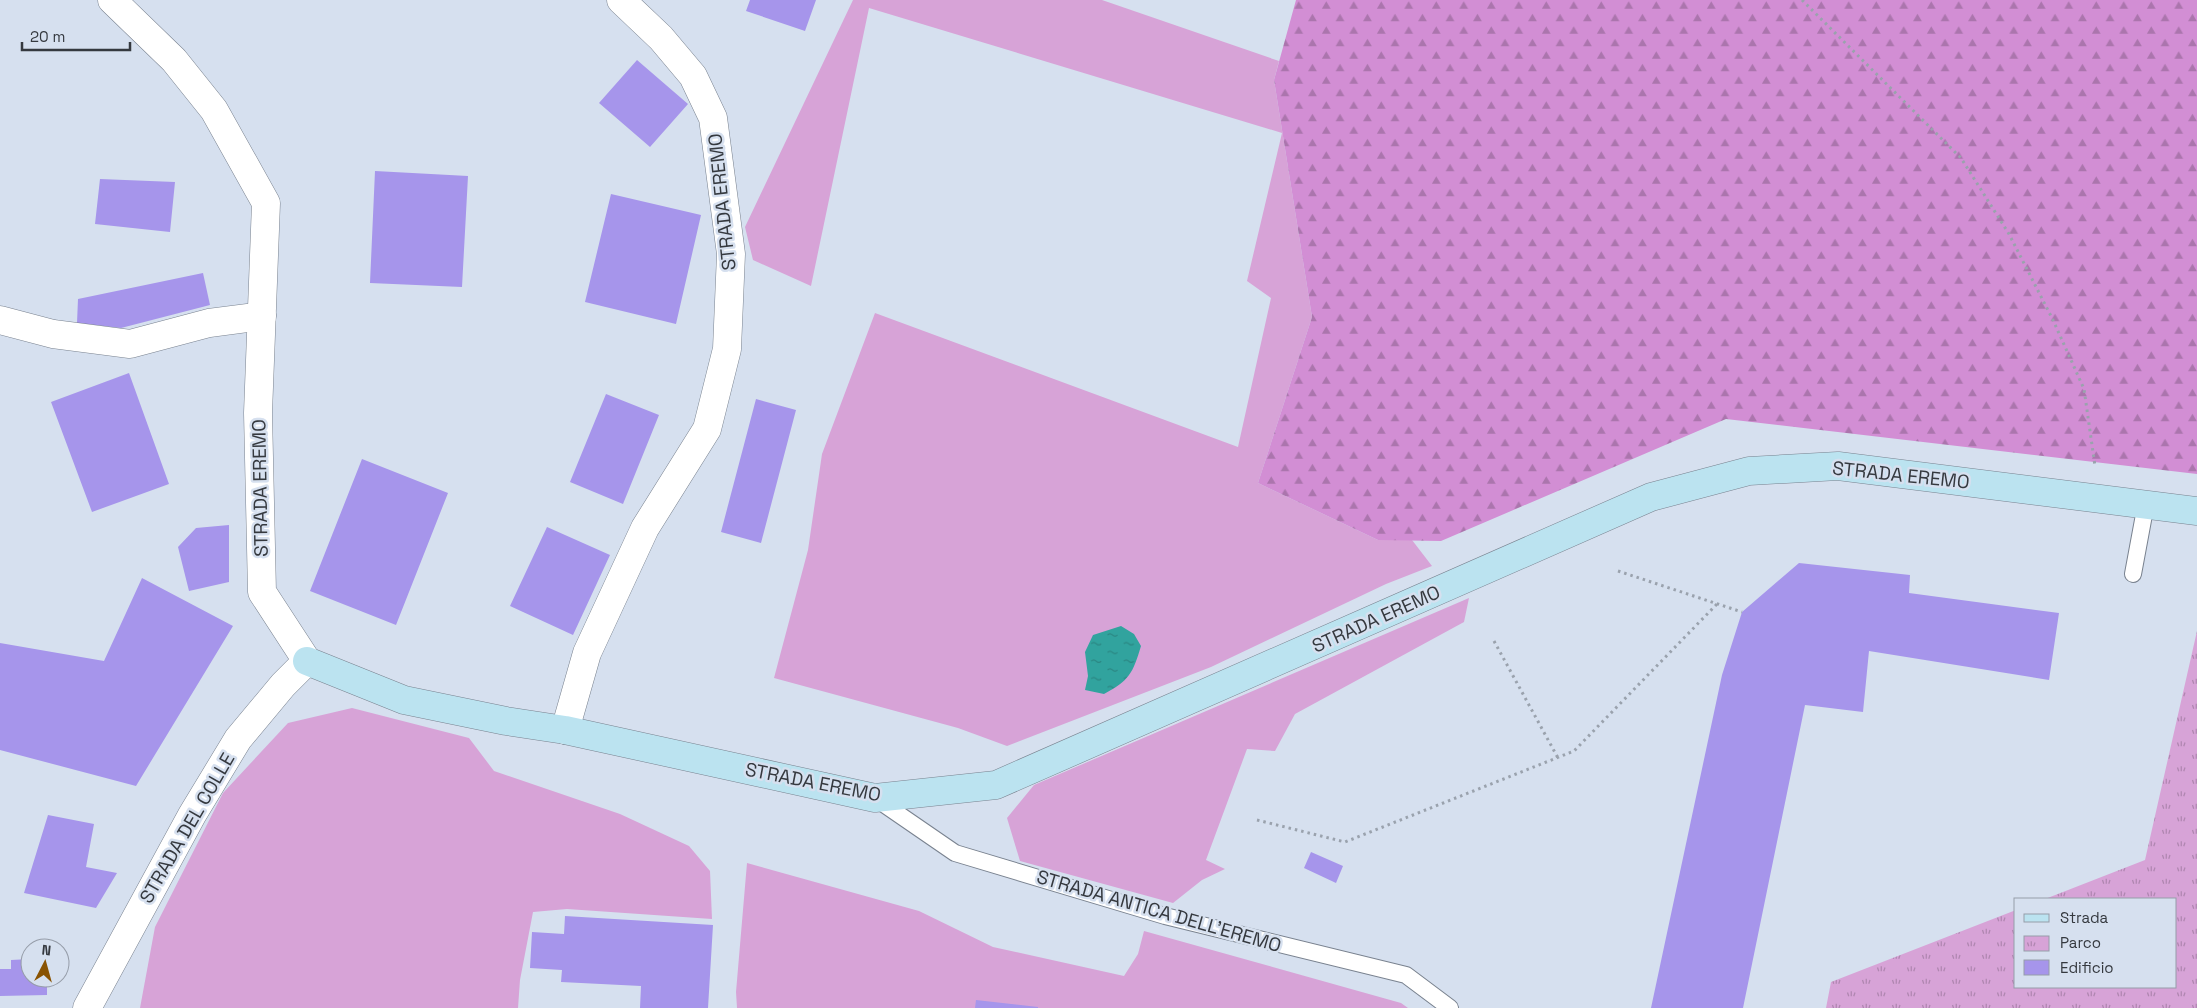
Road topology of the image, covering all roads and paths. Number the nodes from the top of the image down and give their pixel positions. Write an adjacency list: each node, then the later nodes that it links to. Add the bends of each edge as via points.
1 (112, 0): 4 (street, STRADA EREMO, via 174,60 214,110 266,203)
2 (621, 0): 15 (street, STRADA EREMO, via 662,38 693,76 713,118 731,254 727,349 707,429 641,537 587,653)
3 (1802, 0): 6 (path, via 1961,158 2009,234 2084,389)
4 (262, 316): 5 (street, via 209,323 130,344 52,334); 14 (street, STRADA EREMO, via 258,412 262,592)
5 (0, 320)
6 (2100, 497): 7 (main road, STRADA EREMO); 17 (main road, STRADA EREMO, via 1838,466 1749,471 1651,497 996,785)
7 (2146, 504): 8 (main road, STRADA EREMO); 10 (lane)
8 (2197, 511)
9 (1618, 571): 11 (path)
10 (2132, 574)
11 (1717, 604): 12 (path); 16 (path, via 1574,751)
12 (1742, 612)
13 (1494, 641): 16 (path)
14 (307, 662): 15 (main road, STRADA EREMO, via 404,700); 19 (street, STRADA DEL COLLE, via 282,685 238,738 192,815)
15 (565, 730): 17 (main road, STRADA EREMO)
16 (1558, 758): 18 (path, via 1345,842)
17 (875, 798): 20 (lane, STRADA ANTICA DELL'EREMO, via 955,853 1174,918 1406,975)
18 (1257, 820)
19 (87, 1008)
20 (1450, 1008)

